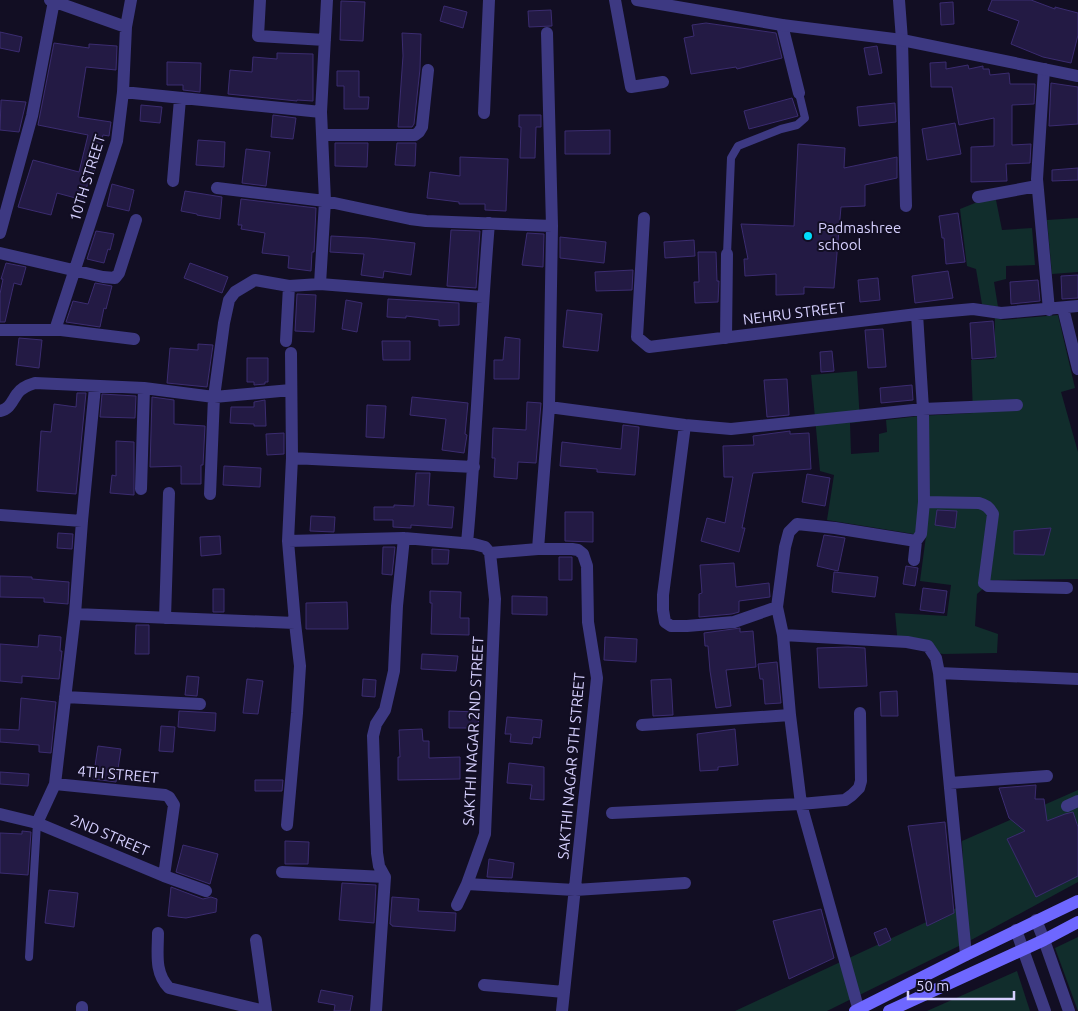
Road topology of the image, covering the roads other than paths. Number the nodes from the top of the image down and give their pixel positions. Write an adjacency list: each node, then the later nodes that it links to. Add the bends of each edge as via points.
1 (52, 0): 10 (street); 34 (street, via 32,116)
2 (131, 0): 10 (street, 10TH STREET)
3 (260, 0): 12 (street, via 258,36)
4 (327, 0): 12 (street)
5 (489, 0): 22 (street)
6 (615, 0): 17 (street, via 631,87)
7 (636, 0): 9 (street)
8 (898, 0): 13 (street)
9 (782, 25): 13 (street); 19 (street)
10 (126, 27): 18 (street, 10TH STREET)
11 (548, 33): 33 (street)
12 (325, 40): 21 (street)
13 (902, 40): 14 (street); 29 (street)
14 (1044, 69): 16 (street); 25 (street)
15 (428, 70): 23 (street, via 422,127 415,135)
16 (1078, 76)
17 (663, 82)
18 (123, 92): 20 (street); 37 (street, 10TH STREET, via 117,141)
19 (799, 93): 36 (lane, via 805,118 798,125 738,146 731,158)
20 (180, 99): 21 (street); 24 (street)
21 (321, 112): 23 (street)
22 (484, 113)
23 (322, 135): 28 (street)
24 (173, 181)
25 (1037, 186): 27 (street); 43 (street)
26 (216, 188): 28 (street)
27 (978, 197)
28 (325, 201): 32 (street, via 410,219); 38 (street)
29 (906, 206)
30 (644, 218): 47 (street, NEHRU STREET, via 637,337 649,347)
31 (136, 220): 37 (street, via 115,278)
32 (489, 223): 33 (street); 40 (street)
33 (552, 226): 55 (street)
34 (0, 233)
35 (0, 253): 37 (street)
36 (727, 254): 47 (street)
37 (74, 271): 46 (street, 10TH STREET)
38 (320, 284): 39 (street); 40 (street)
39 (289, 286): 52 (street); 53 (street, via 255,280 235,292 229,300)
40 (483, 297): 60 (street)
41 (1078, 306): 42 (street, NEHRU STREET)
42 (1063, 308): 43 (street, NEHRU STREET); 49 (street)
43 (1049, 310): 44 (street, NEHRU STREET, via 1001,313 973,309)
44 (917, 314): 47 (street, NEHRU STREET); 56 (street)
45 (0, 330): 46 (street)
46 (55, 330): 48 (street)
47 (726, 338)
48 (134, 339)
49 (1078, 369)
50 (95, 386): 51 (street); 57 (street, via 34,383 25,386 12,403); 66 (street)
51 (144, 388): 53 (street); 61 (street)
52 (291, 390): 53 (street); 59 (street)
53 (214, 397): 63 (street)
54 (1017, 405): 56 (street)
55 (549, 406): 58 (street); 71 (street)
56 (923, 409): 58 (street, via 731,429); 64 (street)
57 (0, 410)
58 (685, 426): 75 (street, via 663,595 665,622 671,626 687,626 734,622)
59 (292, 458): 60 (street); 68 (street)
60 (474, 466): 70 (street)
61 (141, 489)
62 (169, 493): 77 (street)
63 (210, 494)
64 (924, 502): 69 (street, via 921,534); 74 (street, via 979,503 990,508 993,514 984,584)
65 (0, 515): 66 (street)
66 (82, 520): 76 (street)
67 (404, 538): 68 (street, SAKTHI NAGAR 9TH STREET); 70 (street, SAKTHI NAGAR 9TH STREET); 97 (street, via 394,671 385,710 373,736 377,853)
68 (288, 541): 78 (street)
69 (916, 541): 73 (street); 75 (street, via 797,524 789,532 785,547)
70 (467, 543): 72 (street, SAKTHI NAGAR 9TH STREET, via 485,547)
71 (538, 549): 72 (street, SAKTHI NAGAR 9TH STREET); 100 (street, SAKTHI NAGAR 9TH STREET, via 578,550 587,566 588,622 598,678)
72 (490, 553): 99 (street, SAKTHI NAGAR 2ND STREET, via 496,599 485,834)
73 (914, 560)
74 (1067, 588)
75 (777, 608): 79 (street)
76 (75, 614): 77 (street); 82 (street)
77 (165, 618): 78 (street)
78 (295, 623): 94 (street, via 300,666)
79 (783, 635): 80 (street, via 928,646 936,658); 85 (street)
80 (939, 673): 81 (street); 88 (street)
81 (1078, 678)
82 (65, 697): 83 (street); 89 (street)
83 (200, 704)
84 (860, 713): 90 (street, via 859,788 845,800)
85 (790, 715): 86 (street); 90 (street)
86 (642, 726)
87 (1047, 776): 88 (street)
88 (950, 783): 111 (street)
89 (55, 784): 93 (street); 96 (street, 4TH STREET, via 169,797 174,805)
90 (801, 804): 91 (street); 115 (street)
91 (612, 813)
92 (0, 814): 93 (street, 2ND STREET)
93 (37, 823): 96 (street, 2ND STREET); 112 (lane)
94 (287, 826)
95 (282, 872): 97 (street)
96 (164, 876): 101 (street, 2ND STREET)
97 (385, 877): 117 (street)
98 (685, 883): 100 (street)
99 (467, 884): 100 (street); 103 (street, SAKTHI NAGAR 2ND STREET)
100 (576, 890): 114 (street, SAKTHI NAGAR 9TH STREET)
101 (206, 891)
102 (1078, 901): 104 (main road)
103 (457, 905)
104 (1036, 920): 106 (main road); 109 (street)
105 (1078, 922): 109 (main road)
106 (1016, 930): 110 (street); 111 (main road)
107 (158, 932): 116 (street, via 158,970 161,980 169,988)
108 (256, 940): 116 (street)
109 (1044, 940): 110 (main road); 121 (street)
110 (1022, 949): 119 (main road); 120 (street)
111 (966, 954): 115 (main road)
112 (29, 957)
113 (484, 985): 114 (street)
114 (564, 992): 118 (street, SAKTHI NAGAR 9TH STREET)
115 (857, 1010)
116 (266, 1011)
117 (376, 1011)
118 (562, 1011)
119 (889, 1011)
120 (1045, 1011)
121 (1069, 1011)

